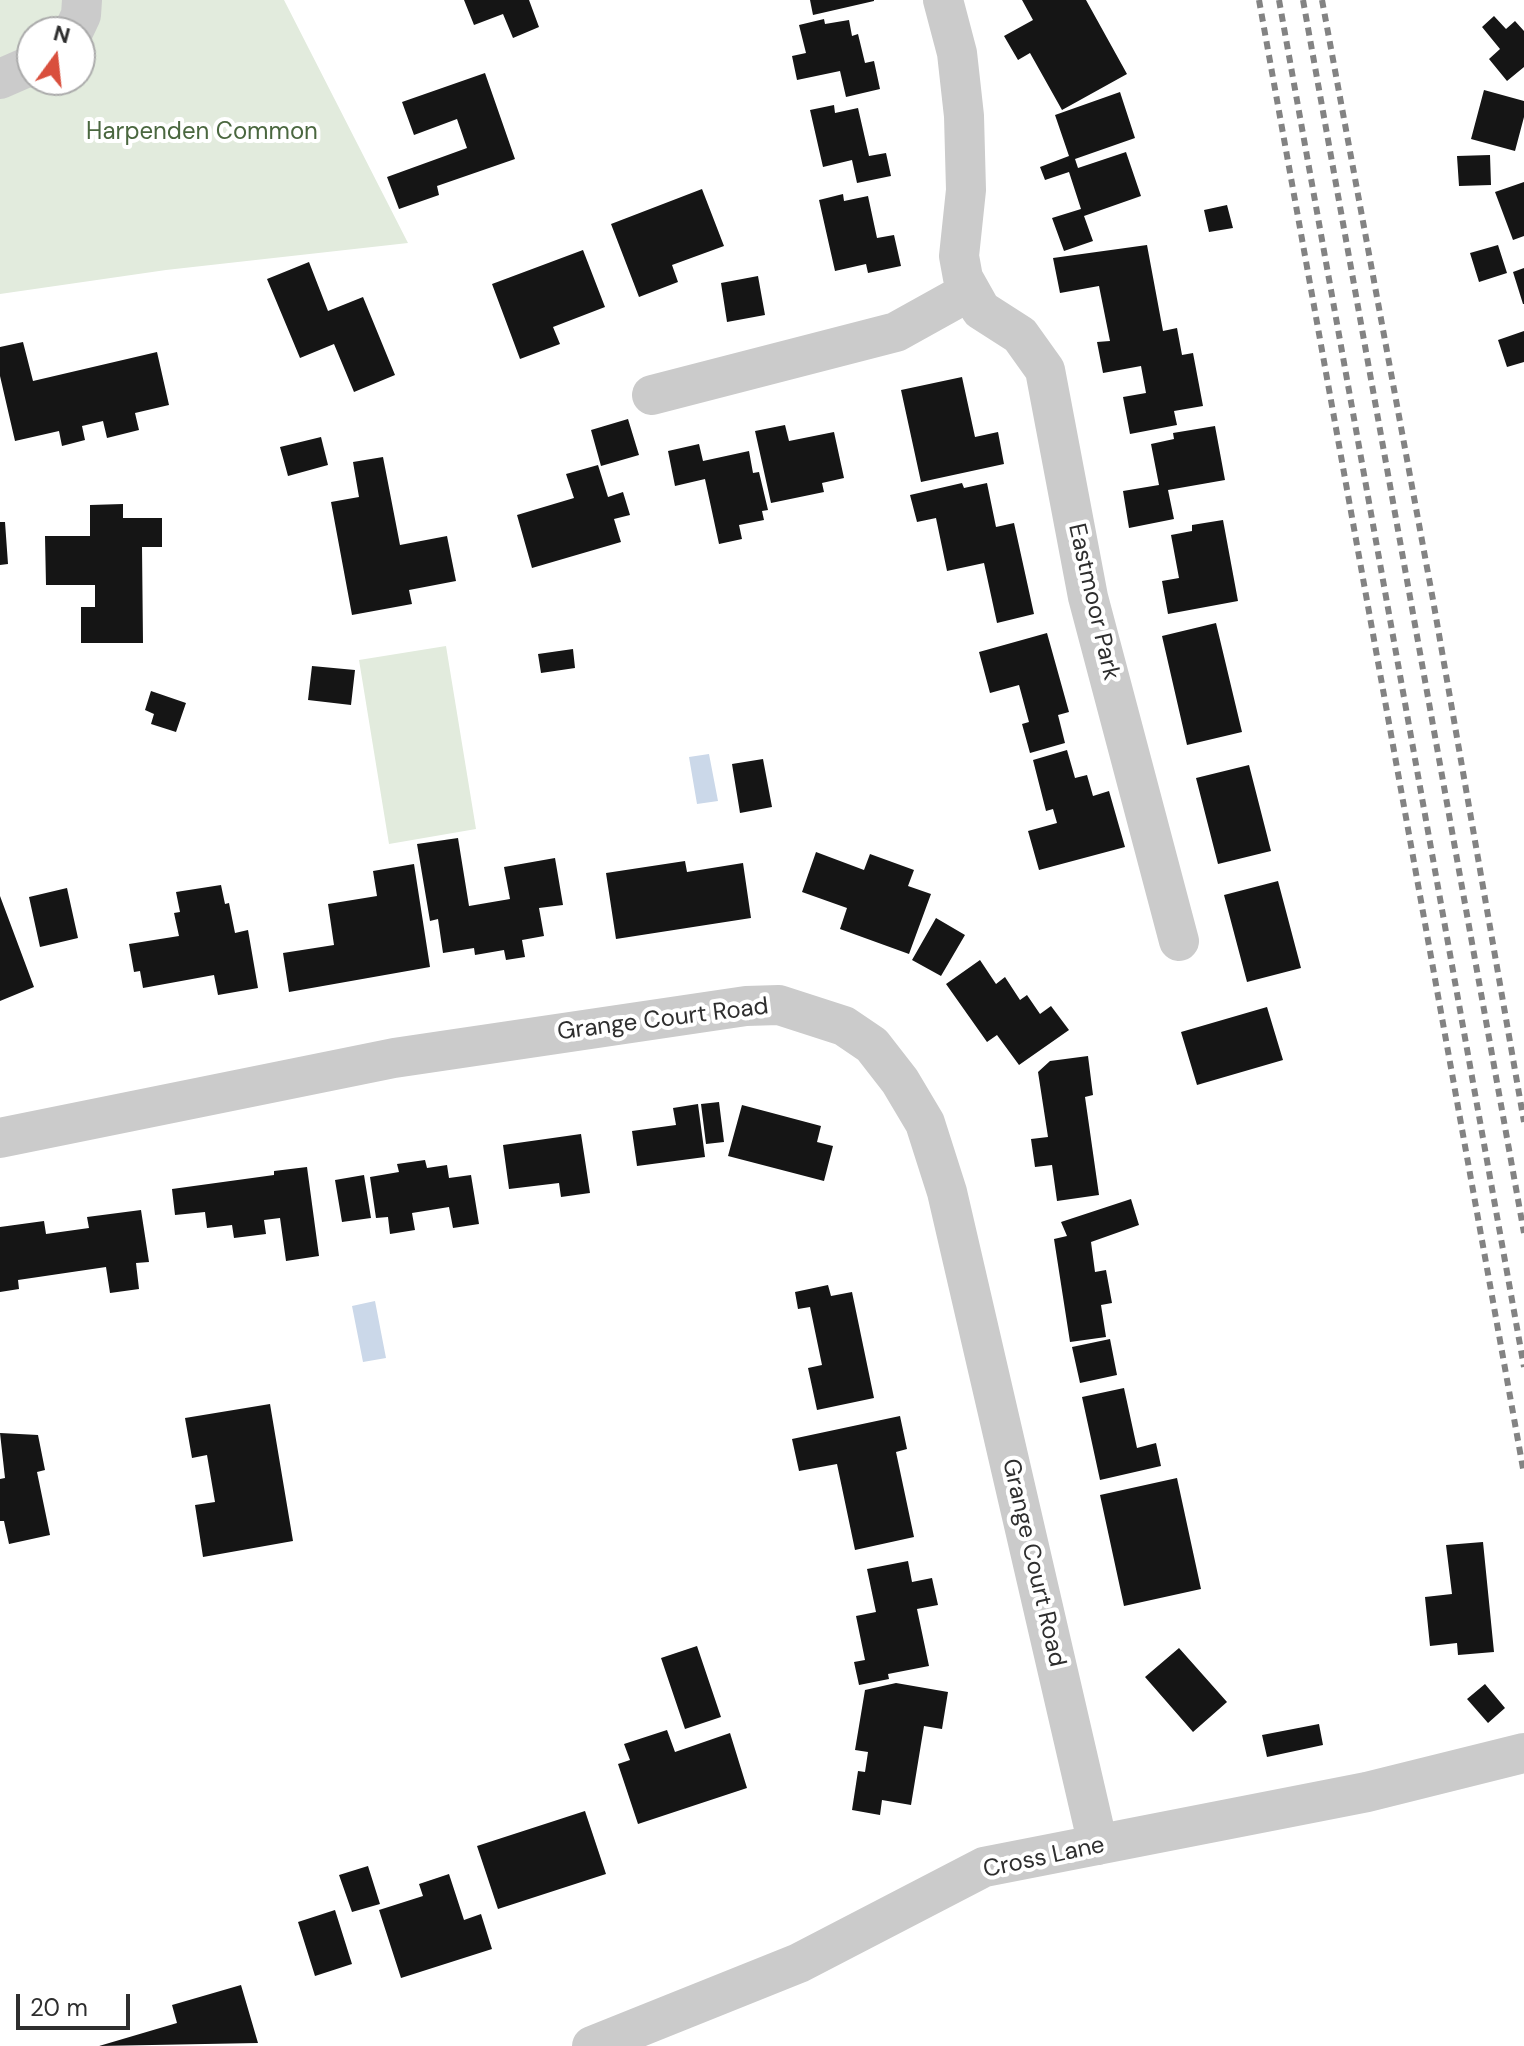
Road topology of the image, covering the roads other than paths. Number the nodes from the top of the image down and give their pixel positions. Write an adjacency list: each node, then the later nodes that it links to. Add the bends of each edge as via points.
1 (943, 0): 2 (street, via 957,53 964,116 966,190 959,256)
2 (968, 292): 3 (street, via 896,332); 4 (street, Eastmoor Park, via 981,310 1020,335 1045,370 1088,597)
3 (652, 395)
4 (1179, 941)
5 (0, 1138): 7 (street, Grange Court Road, via 394,1058 746,1006 779,1005 844,1026 872,1045 900,1081 925,1123 947,1192)
6 (1520, 1754): 7 (street, Cross Lane, via 1367,1792)
7 (1098, 1845): 8 (street, Cross Lane, via 984,1867 799,1963)
8 (592, 2046)

